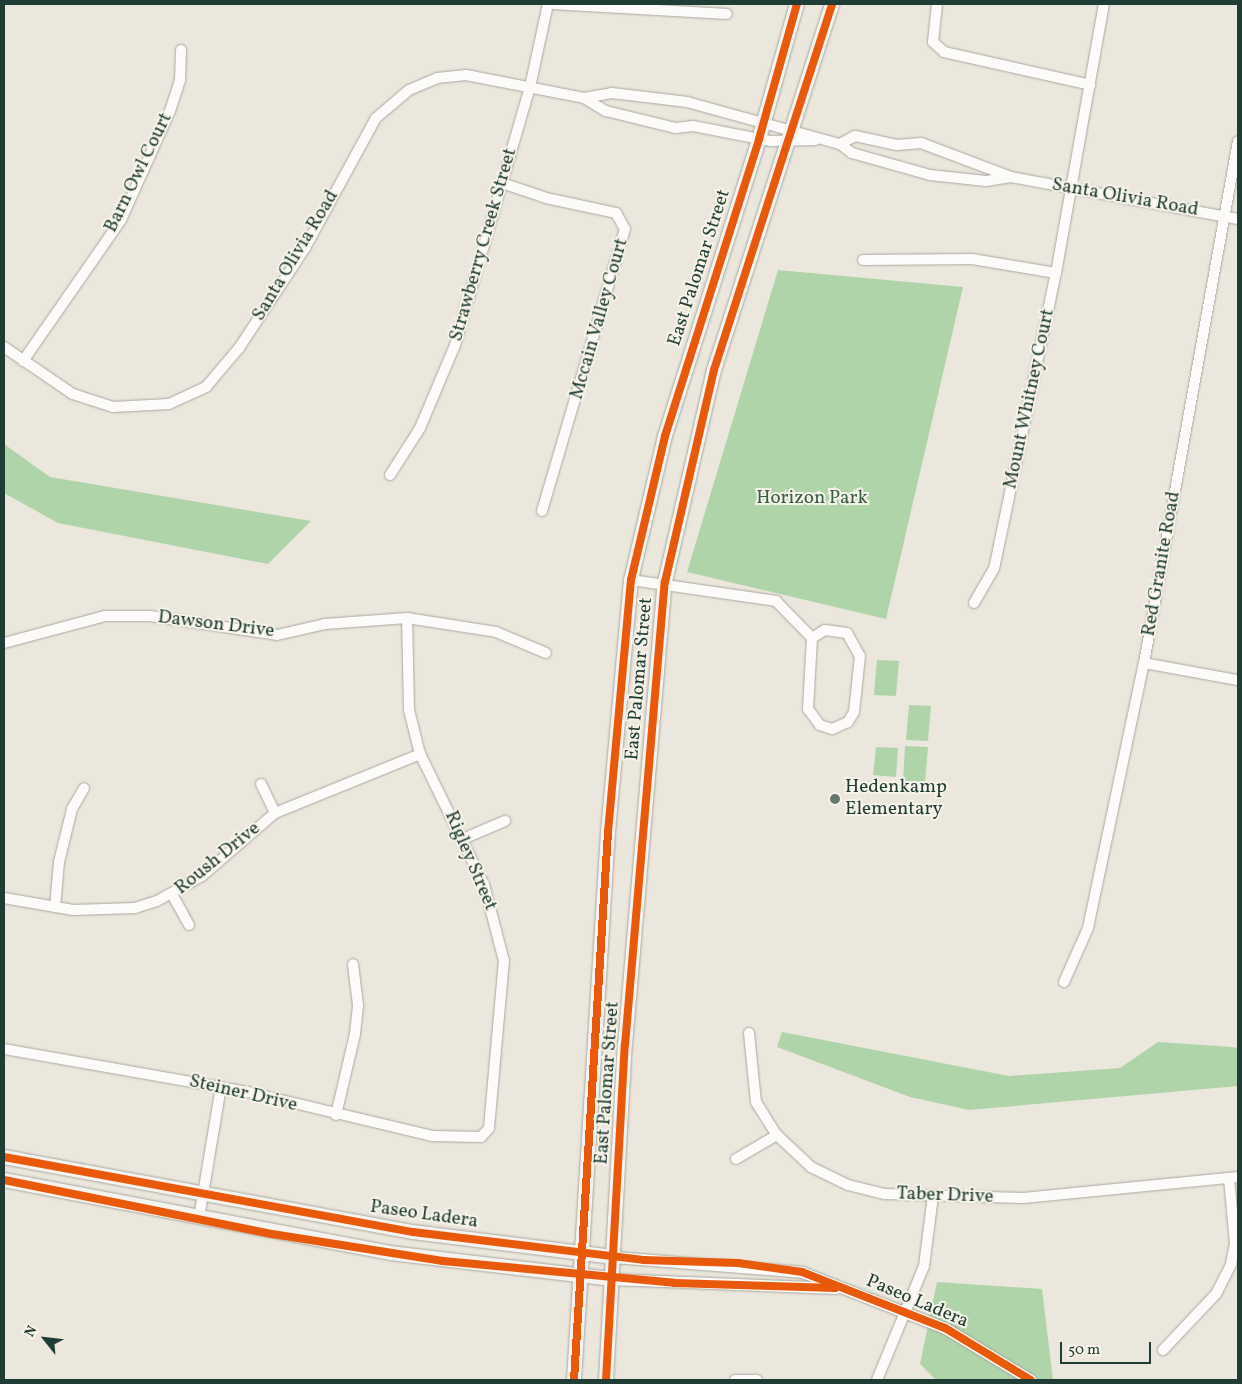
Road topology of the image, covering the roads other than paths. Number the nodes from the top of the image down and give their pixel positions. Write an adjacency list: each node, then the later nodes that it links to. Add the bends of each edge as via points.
1 (548, 4): 10 (street, Strawberry Creek Street)
2 (552, 4): 7 (street)
3 (797, 4): 12 (main road, East Palomar Street)
4 (832, 4): 13 (main road, East Palomar Street)
5 (937, 4): 9 (street, via 933,42 944,52)
6 (1104, 4): 9 (street, Mount Whitney Court)
7 (727, 14)
8 (181, 50): 25 (street, Barn Owl Court, via 180,80 170,111 121,220)
9 (1090, 85): 19 (street, Mount Whitney Court)
10 (530, 87): 11 (street, Santa Olivia Road); 18 (street, Strawberry Creek Street); 25 (street, Santa Olivia Road, via 466,75 437,78 409,90 386,108 368,129 313,236 255,326 219,375 194,394 155,407 113,407 73,394)
11 (584, 98): 12 (street, Santa Olivia Road, via 612,93 641,95); 14 (street, Santa Olivia Road, via 606,111 650,124 693,126)
12 (764, 121): 13 (street, Santa Olivia Road); 14 (main road, East Palomar Street)
13 (790, 136): 14 (street, Santa Olivia Road); 16 (street, Santa Olivia Road); 29 (main road, East Palomar Street, via 714,370)
14 (759, 139): 28 (main road, East Palomar Street, via 690,350)
15 (1238, 141): 20 (street, Red Granite Road)
16 (840, 144): 17 (street, Santa Olivia Road, via 852,153 930,175 986,180); 17 (street, Santa Olivia Road, via 855,136 897,145 922,142)
17 (1011, 177): 19 (street, Santa Olivia Road)
18 (502, 183): 26 (street, Strawberry Creek Street, via 448,364 412,444); 27 (street, Mccain Valley Court, via 546,198 616,213 625,229)
19 (1072, 189): 20 (street, Santa Olivia Road); 23 (street, Mount Whitney Court)
20 (1225, 216): 21 (street, Santa Olivia Road); 35 (street, Red Granite Road)
21 (1238, 219)
22 (863, 260): 23 (street, via 972,259)
23 (1056, 273): 30 (street, Mount Whitney Court, via 994,569)
24 (4, 347): 25 (street, Santa Olivia Road)
25 (23, 360)
26 (390, 475)
27 (542, 511)
28 (631, 580): 29 (street); 62 (main road, East Palomar Street, via 608,832)
29 (665, 582): 32 (street, via 776,601); 63 (main road, East Palomar Street, via 625,1045)
30 (974, 603)
31 (407, 618): 33 (street, Dawson Drive, via 325,624 278,635 150,616 105,616); 34 (street, Dawson Drive, via 496,632); 37 (street, Rigley Street, via 409,710)
32 (812, 638): 32 (street, via 808,709 820,725 832,729 848,722 854,712 859,649 847,633 825,630)
33 (4, 643)
34 (546, 653)
35 (1144, 663): 36 (street); 48 (street, Red Granite Road, via 1090,922)
36 (1238, 680)
37 (420, 754): 40 (street, Roush Drive); 42 (street, Rigley Street)
38 (261, 784): 40 (street)
39 (84, 788): 45 (street, via 72,809 63,846)
40 (275, 812): 43 (street, Roush Drive)
41 (505, 821): 42 (street)
42 (463, 839): 54 (street, Rigley Street, via 484,885 504,961 494,1102 489,1128)
43 (173, 896): 45 (street, Roush Drive, via 135,908); 46 (street)
44 (4, 898): 45 (street, Roush Drive)
45 (55, 907)
46 (189, 925)
47 (353, 964): 52 (street, via 356,1029)
48 (1064, 982)
49 (749, 1034): 53 (street, Taber Drive, via 756,1102)
50 (4, 1050): 51 (street, Steiner Drive)
51 (220, 1087): 52 (street, Steiner Drive); 59 (street)
52 (336, 1115): 54 (street, Steiner Drive, via 432,1136)
53 (777, 1134): 56 (street); 60 (street, Taber Drive, via 811,1167 848,1185 885,1194)
54 (481, 1136)
55 (4, 1157): 59 (main road, Paseo Ladera)
56 (736, 1159)
57 (1234, 1178): 60 (street, Taber Drive, via 1062,1197); 68 (street, via 1235,1242 1231,1264 1216,1294)
58 (4, 1180): 61 (main road, Paseo Ladera)
59 (202, 1194): 61 (street); 62 (main road, Paseo Ladera, via 412,1232)
60 (933, 1196): 67 (street, via 924,1266)
61 (199, 1218): 64 (main road, Paseo Ladera, via 390,1253)
62 (583, 1250): 63 (main road, Paseo Ladera); 64 (main road, East Palomar Street)
63 (613, 1257): 65 (main road, East Palomar Street); 66 (street, Paseo Ladera, via 793,1271)
64 (581, 1274): 65 (main road, Paseo Ladera); 69 (main road, East Palomar Street)
65 (612, 1279): 66 (street, Paseo Ladera); 70 (main road, East Palomar Street)
66 (840, 1288): 67 (street, Paseo Ladera)
67 (906, 1312): 73 (street); 74 (street, Paseo Ladera, via 945,1328)
68 (1163, 1350)
69 (574, 1380)
70 (606, 1380)
71 (735, 1380): 72 (street)
72 (757, 1380)
73 (877, 1380)
74 (1031, 1380)

